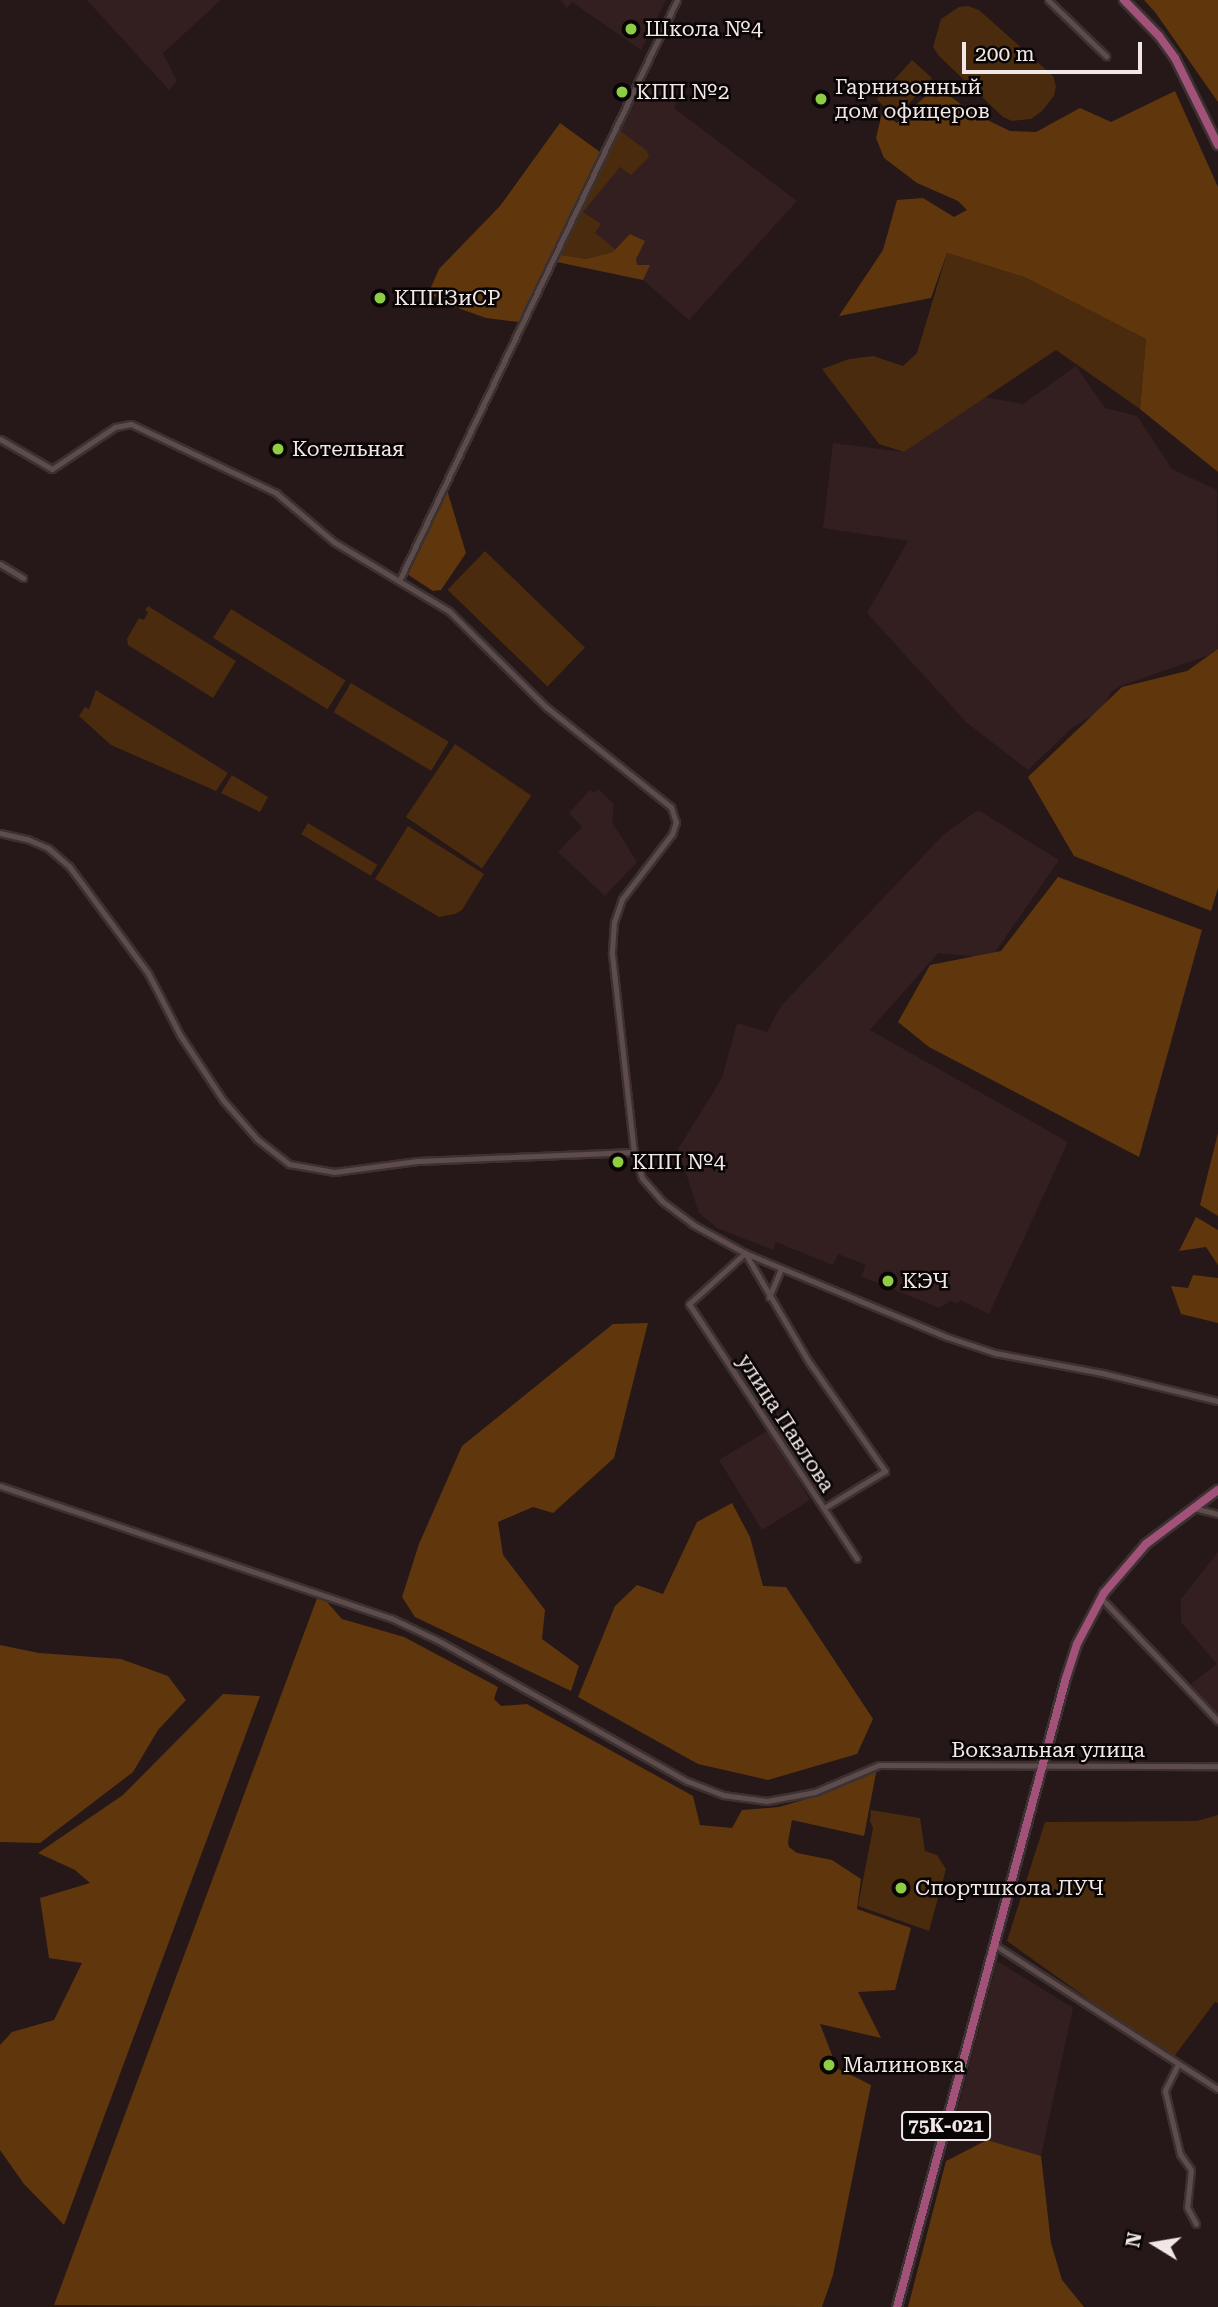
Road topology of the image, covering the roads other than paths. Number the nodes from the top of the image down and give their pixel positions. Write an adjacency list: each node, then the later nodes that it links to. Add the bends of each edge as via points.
1 (677, 0): 9 (street)
2 (1048, 0): 4 (street)
3 (1124, 0): 5 (main road, via 1175,58)
4 (1106, 57)
5 (1218, 145)
6 (0, 439): 9 (street, via 52,469 115,427 139,426 276,493 334,542)
7 (0, 564): 8 (street)
8 (23, 578)
9 (399, 581): 11 (street, via 449,611 545,707 671,807 676,822 672,834 622,899 614,922 612,954)
10 (0, 834): 11 (street, via 48,848 69,866 148,973 180,1035 223,1100 257,1139 289,1164 334,1172 417,1161)
11 (634, 1152): 12 (street, via 642,1178 662,1201 692,1224)
12 (745, 1253): 13 (street); 14 (street); 18 (street, улица Павлова, via 689,1304)
13 (781, 1269): 14 (street); 15 (street, via 995,1353)
14 (769, 1297): 18 (street, via 884,1471)
15 (1218, 1401)
16 (0, 1486): 24 (street, Вокзальная улица, via 391,1618 687,1781 723,1795 767,1801 814,1792 879,1765)
17 (1218, 1490): 19 (main road, 75К-021)
18 (824, 1508): 21 (street, улица Павлова)
19 (1194, 1508): 20 (street); 22 (main road, 75К-021, via 1146,1544)
20 (1218, 1514)
21 (857, 1559)
22 (1101, 1598): 23 (street); 24 (main road, 75К-021, via 1069,1667)
23 (1218, 1721)
24 (1042, 1766): 25 (street, Вокзальная улица); 26 (main road, 75К-021)
25 (1218, 1766)
26 (995, 1945): 27 (street); 30 (main road, 75К-021)
27 (1178, 2064): 28 (street); 29 (street, via 1165,2091 1180,2154 1191,2171 1187,2207)
28 (1218, 2089)
29 (1196, 2224)
30 (897, 2307)

